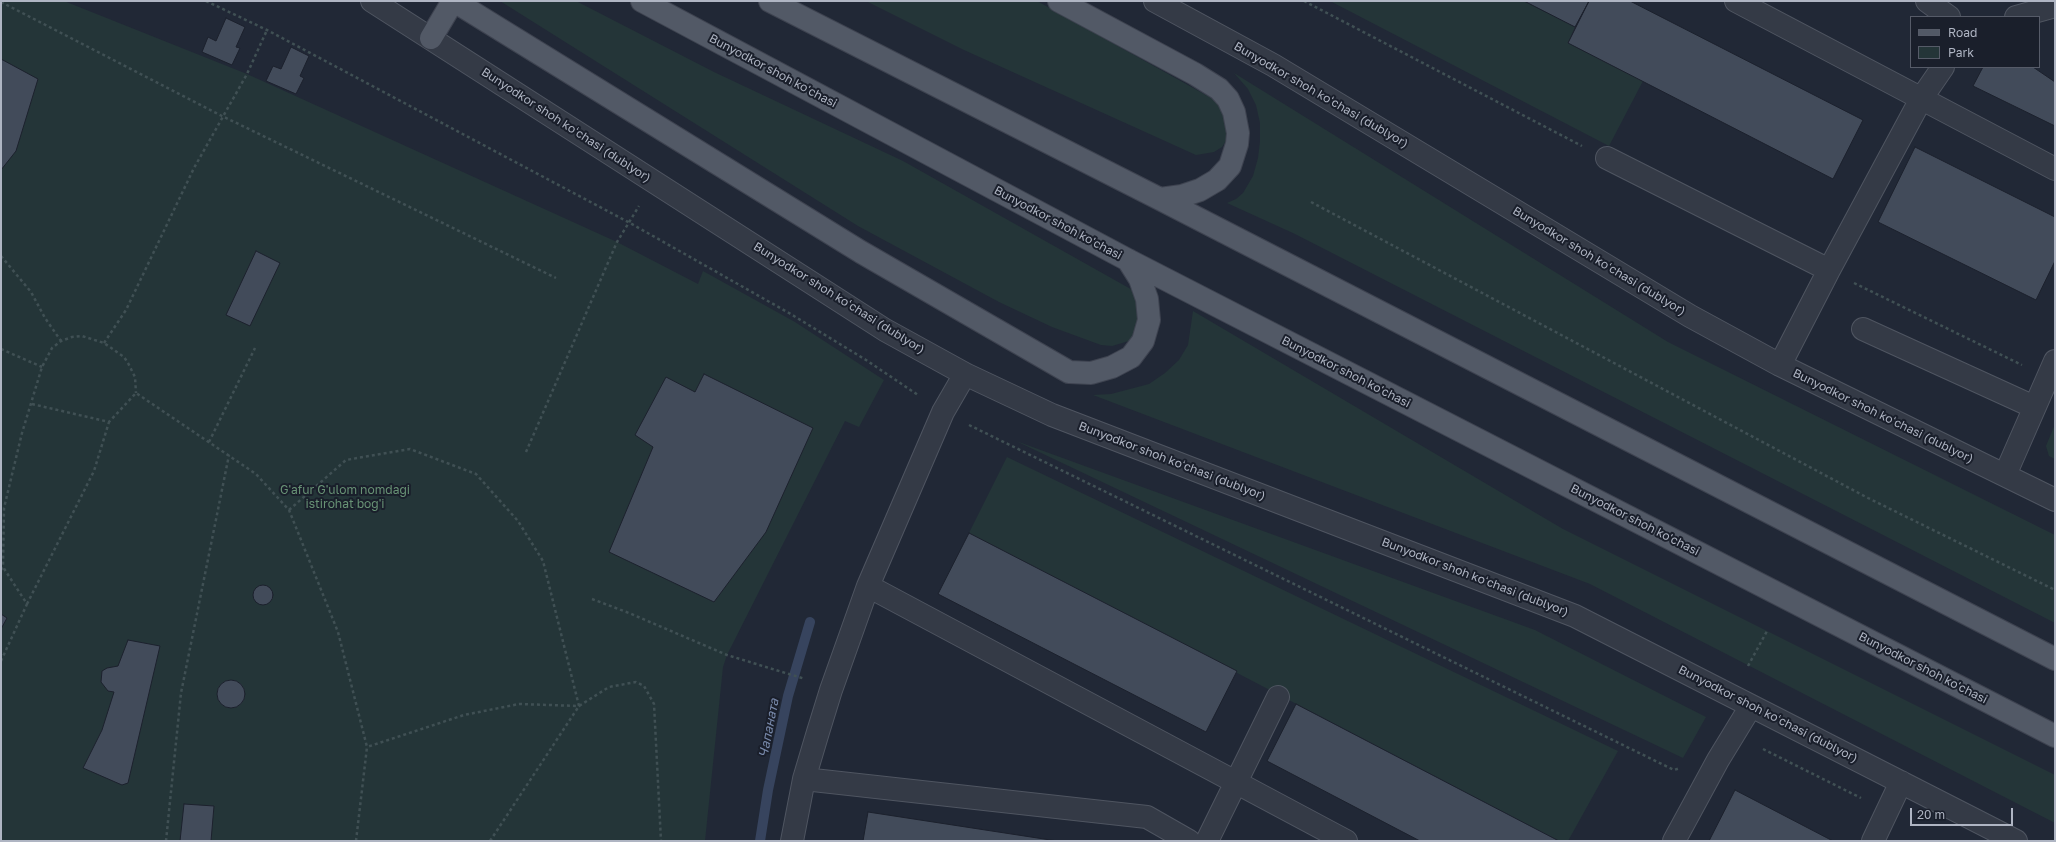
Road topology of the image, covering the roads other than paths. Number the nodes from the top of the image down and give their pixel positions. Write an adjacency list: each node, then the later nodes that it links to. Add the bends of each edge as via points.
1 (372, 1): 12 (street, Bunyodkor shoh koʻchasi (dublyor))
2 (454, 1): 12 (main road); 18 (main road, via 861,252 1069,372 1091,373 1112,367 1131,357 1143,341 1148,320 1147,299 1140,279)
3 (642, 1): 18 (main road, Bunyodkor shoh ko'chasi)
4 (770, 1): 17 (main road)
5 (1059, 1): 17 (main road, via 1195,74 1219,89 1228,99 1236,117 1238,132 1230,166 1217,180 1200,190)
6 (1155, 1): 21 (street, Bunyodkor shoh koʻchasi (dublyor), via 1273,65 1690,316)
7 (1736, 1): 14 (street)
8 (1927, 1): 10 (street)
9 (2055, 6): 11 (street)
10 (1948, 16)
11 (2020, 16)
12 (431, 38): 23 (street, Bunyodkor shoh koʻchasi (dublyor), via 885,330)
13 (1942, 68): 14 (street)
14 (1921, 99): 16 (street); 19 (street)
15 (1607, 158): 19 (street)
16 (2055, 169)
17 (1160, 199): 28 (main road)
18 (1128, 260): 31 (main road, Bunyodkor shoh ko'chasi)
19 (1829, 270): 21 (street)
20 (1863, 330): 24 (street)
21 (1780, 365): 25 (street, Bunyodkor shoh koʻchasi (dublyor))
22 (2051, 369): 24 (street)
23 (965, 374): 27 (street, via 943,412); 30 (street, Bunyodkor shoh koʻchasi (dublyor), via 1052,415 1575,616)
24 (2034, 407): 25 (street)
25 (2005, 475): 26 (street, Bunyodkor shoh koʻchasi (dublyor))
26 (2055, 500)
27 (868, 586): 32 (street, via 831,690); 33 (street)
28 (2055, 659)
29 (1278, 697): 33 (street)
30 (1751, 706): 34 (street, Bunyodkor shoh koʻchasi (dublyor)); 39 (street)
31 (2055, 736)
32 (804, 779): 35 (street); 36 (street, via 1147,817)
33 (1236, 782): 37 (street); 38 (street)
34 (1901, 782): 40 (street); 41 (street, Bunyodkor shoh koʻchasi (dublyor))
35 (792, 841)
36 (1189, 841)
37 (1207, 841)
38 (1346, 841)
39 (1674, 841)
40 (1873, 841)
41 (2016, 841)

